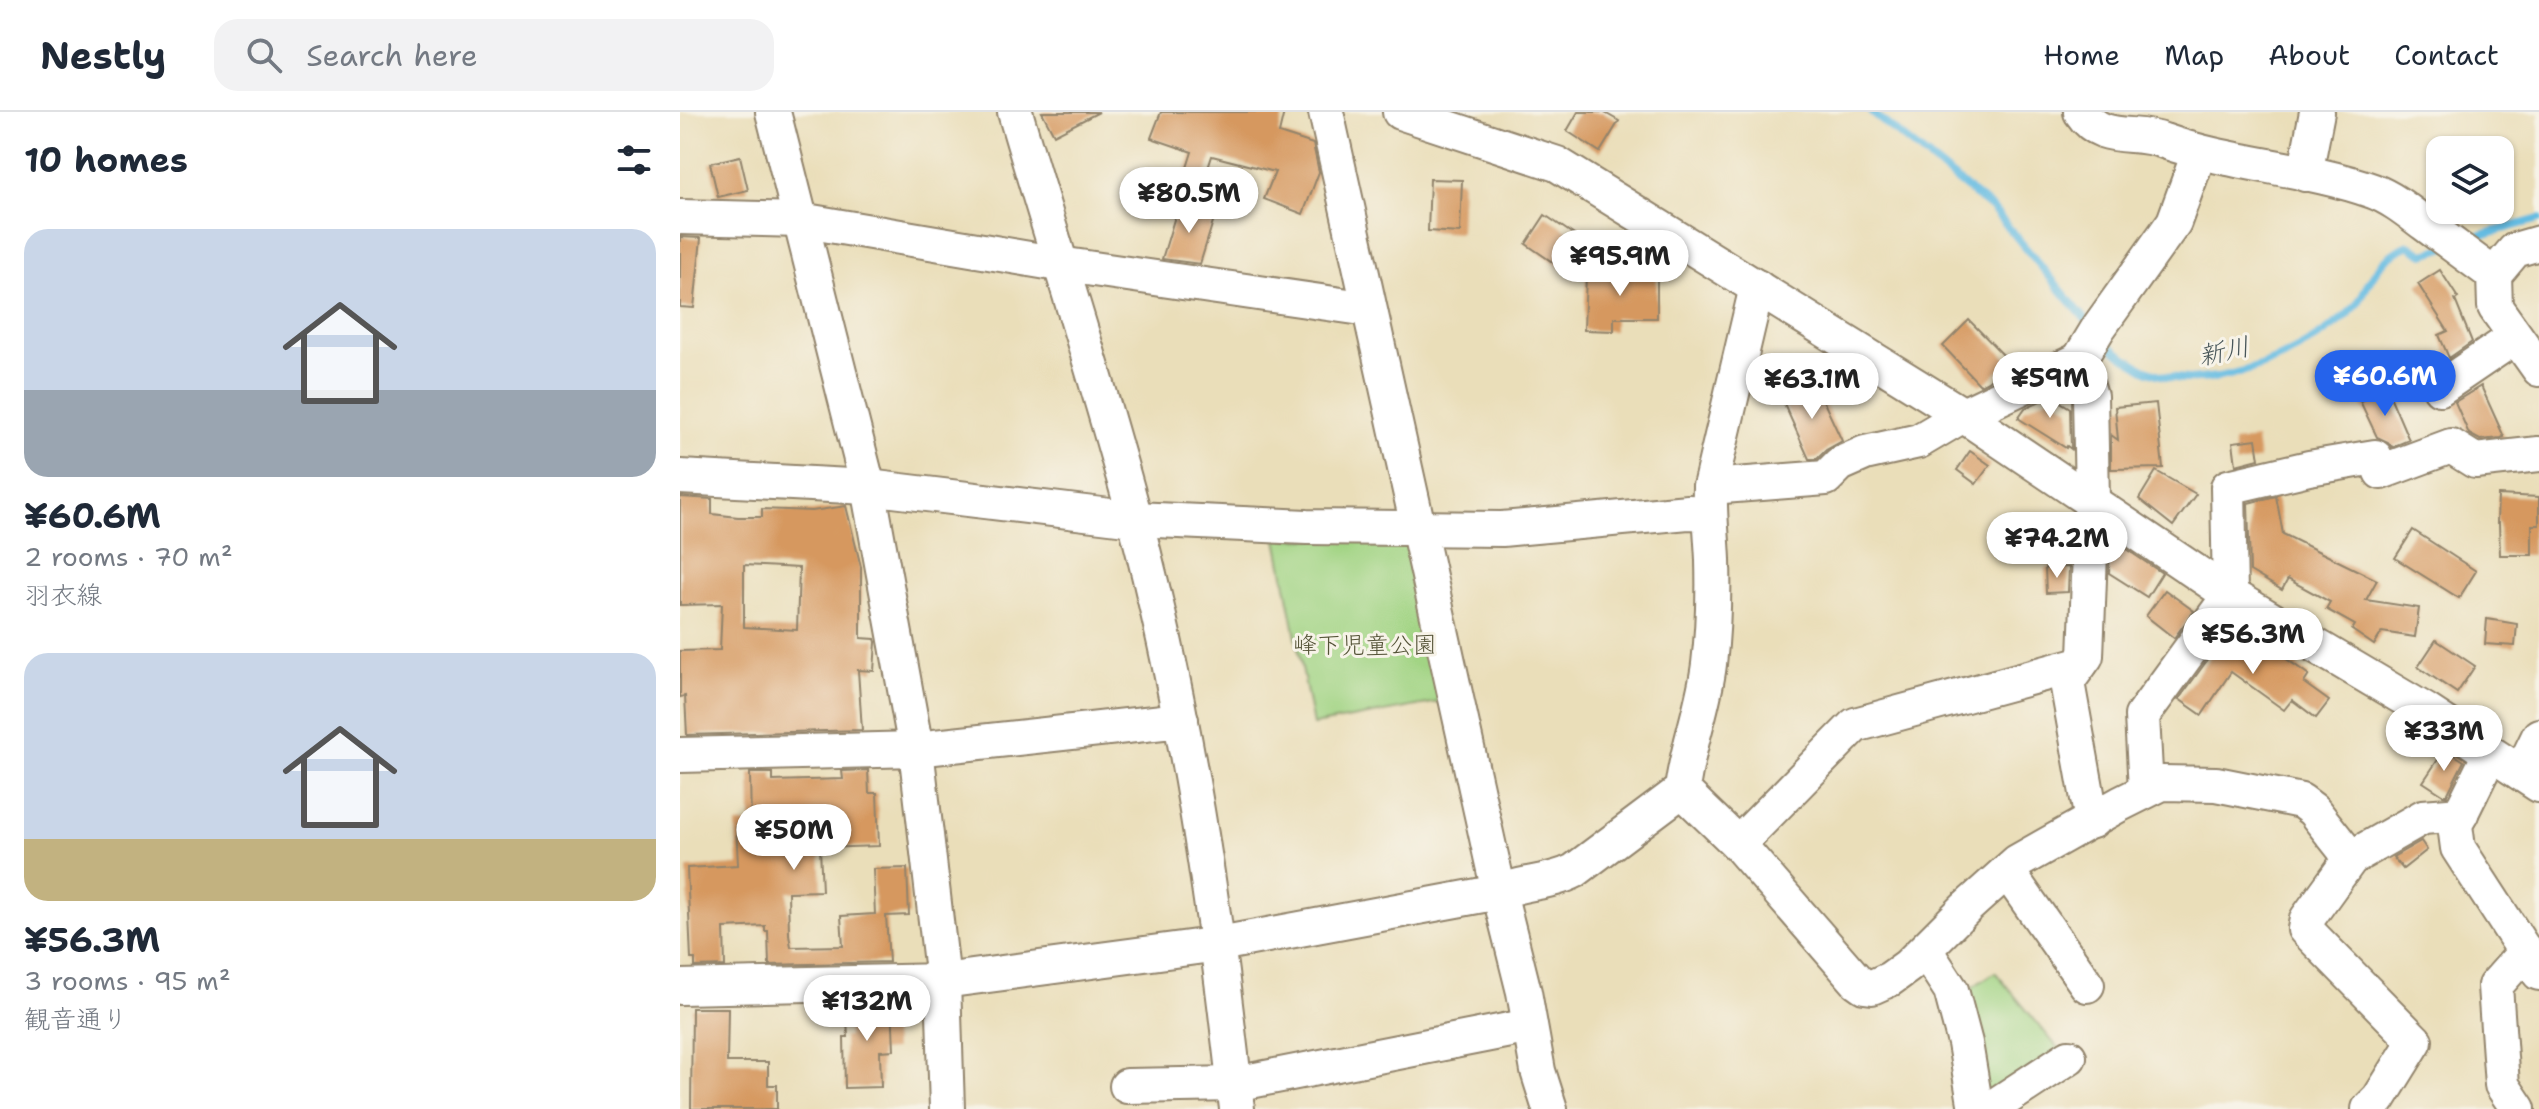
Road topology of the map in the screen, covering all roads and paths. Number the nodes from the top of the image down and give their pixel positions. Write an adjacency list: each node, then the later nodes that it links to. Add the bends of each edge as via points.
1 (773, 112): 10 (street)
2 (1015, 112): 12 (street)
3 (1326, 112): 15 (street)
4 (1400, 112): 14 (street, via 1557,164)
5 (2081, 112): 7 (street, via 2102,132 2158,138)
6 (2317, 112): 8 (street)
7 (2199, 153): 8 (street); 17 (street, via 2174,222)
8 (2305, 174): 13 (street, via 2374,191)
9 (680, 217): 10 (street)
10 (800, 220): 12 (street); 23 (street)
11 (2539, 243): 13 (street, via 2515,250)
12 (1059, 264): 15 (street); 26 (street)
13 (2494, 275): 16 (street, via 2495,307)
14 (1757, 287): 20 (street); 24 (street)
15 (1369, 309): 27 (street)
16 (2515, 337): 18 (street); 19 (street)
17 (2080, 358): 20 (street); 25 (street, via 2090,396)
18 (2539, 369)
19 (2440, 388)
20 (1963, 415): 24 (street, via 1919,441 1840,464 1826,478); 25 (street)
21 (2539, 454): 28 (street, via 2475,461 2451,446 2381,472 2375,457 2228,487)
22 (680, 477): 23 (street)
23 (868, 487): 26 (street); 32 (street)
24 (1709, 500): 27 (street, via 1688,512 1502,529); 36 (street, via 1709,665)
25 (2092, 500): 28 (street); 29 (street, via 2086,656)
26 (1135, 519): 27 (street); 30 (street)
27 (1418, 529): 43 (street)
28 (2230, 595): 33 (street); 37 (street, via 2142,716)
29 (2080, 664): 39 (street, via 2067,682); 40 (street, via 1855,725)
30 (1181, 720): 32 (street); 44 (street)
31 (2539, 736): 35 (street)
32 (916, 749): 34 (street); 47 (street)
33 (2490, 754): 35 (street); 38 (street)
34 (680, 755)
35 (2530, 779)
36 (1682, 790): 40 (street); 43 (street, via 1574,871)
37 (2146, 790): 39 (street); 41 (street, via 2162,783 2191,782 2290,797 2313,810)
38 (2461, 814): 41 (street, via 2423,817); 46 (street, via 2455,825 2458,848)
39 (2092, 821): 42 (street)
40 (1738, 844): 45 (street, via 1864,986 1881,985)
41 (2351, 858): 58 (street, via 2305,929 2415,1041)
42 (2007, 871): 45 (street); 48 (street)
43 (1499, 892): 44 (street); 50 (street)
44 (1219, 944): 47 (street); 53 (street)
45 (1925, 950): 56 (street, via 1951,990)
46 (2532, 962): 59 (street, via 2495,986 2502,1085)
47 (943, 981): 49 (street); 54 (street)
48 (2087, 985)
49 (680, 987)
50 (1530, 1026): 53 (street); 55 (street)
51 (2069, 1057): 57 (street)
52 (1127, 1086): 53 (street)
53 (1236, 1097)
54 (947, 1109)
55 (1550, 1109)
56 (1976, 1109)
57 (1990, 1109)
58 (2369, 1109)
59 (2518, 1109)

